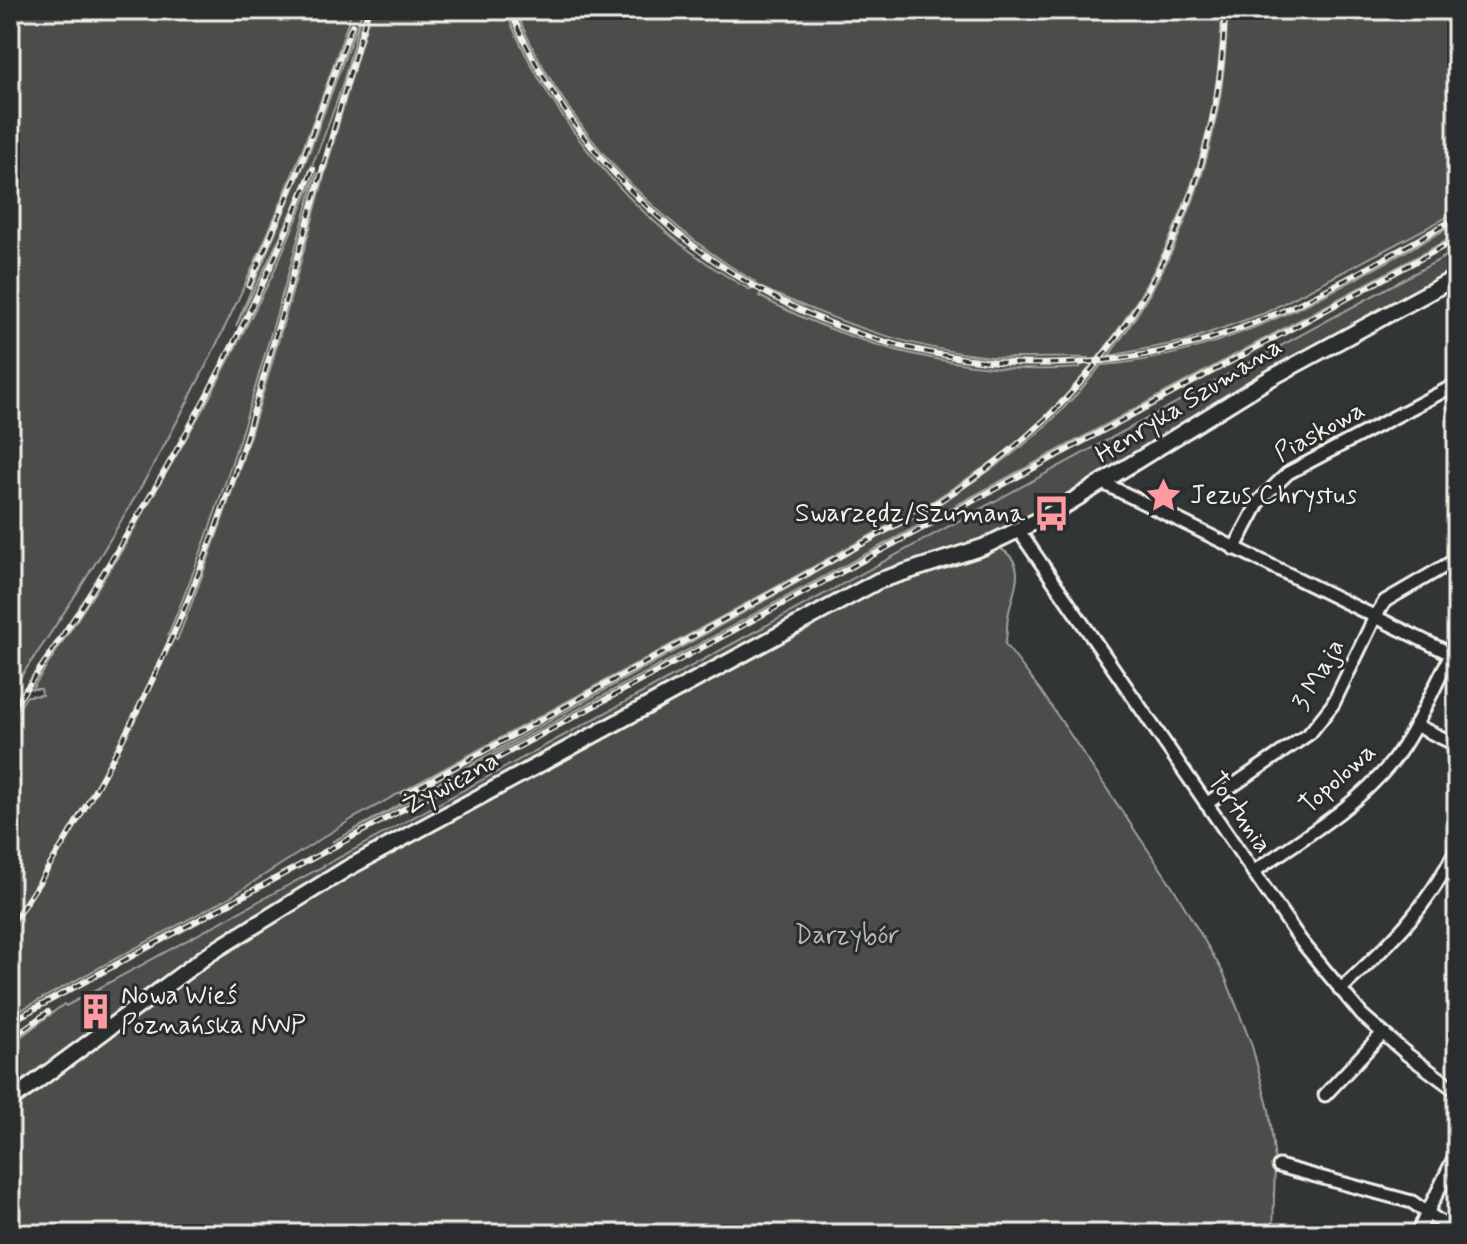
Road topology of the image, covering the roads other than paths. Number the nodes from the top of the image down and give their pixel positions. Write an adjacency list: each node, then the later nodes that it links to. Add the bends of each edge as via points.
1 (1457, 277): 3 (street, Henryka Szumana, via 1269,379)
2 (1457, 384): 5 (street, Piaskowa, via 1288,473 1260,500)
3 (1103, 483): 4 (street, Henryka Szumana); 5 (street)
4 (1019, 531): 7 (street, Henryka Szumana); 12 (street, Tortunia)
5 (1234, 549): 8 (street)
6 (1457, 559): 8 (street, 3 Maja, via 1393,595)
7 (944, 560): 19 (street, Żywiczna, via 868,586 317,886 193,965)
8 (1375, 617): 9 (street); 12 (street, 3 Maja, via 1333,704 1310,733)
9 (1454, 656): 10 (street, Topolowa)
10 (1415, 725): 11 (street); 14 (street, Topolowa, via 1372,784)
11 (1457, 745)
12 (1206, 804): 14 (street, Tortunia)
13 (1457, 848): 15 (street, via 1407,926)
14 (1253, 872): 15 (street, Tortunia)
15 (1340, 990): 16 (street, Tortunia)
16 (1382, 1034): 17 (street, Tortunia); 18 (street)
17 (1457, 1091)
18 (1325, 1095)
19 (10, 1101)
20 (1457, 1152): 22 (street)
21 (1279, 1166): 22 (street, via 1412,1202)
22 (1428, 1212): 23 (street); 24 (street)
23 (1457, 1227)
24 (1417, 1234)

